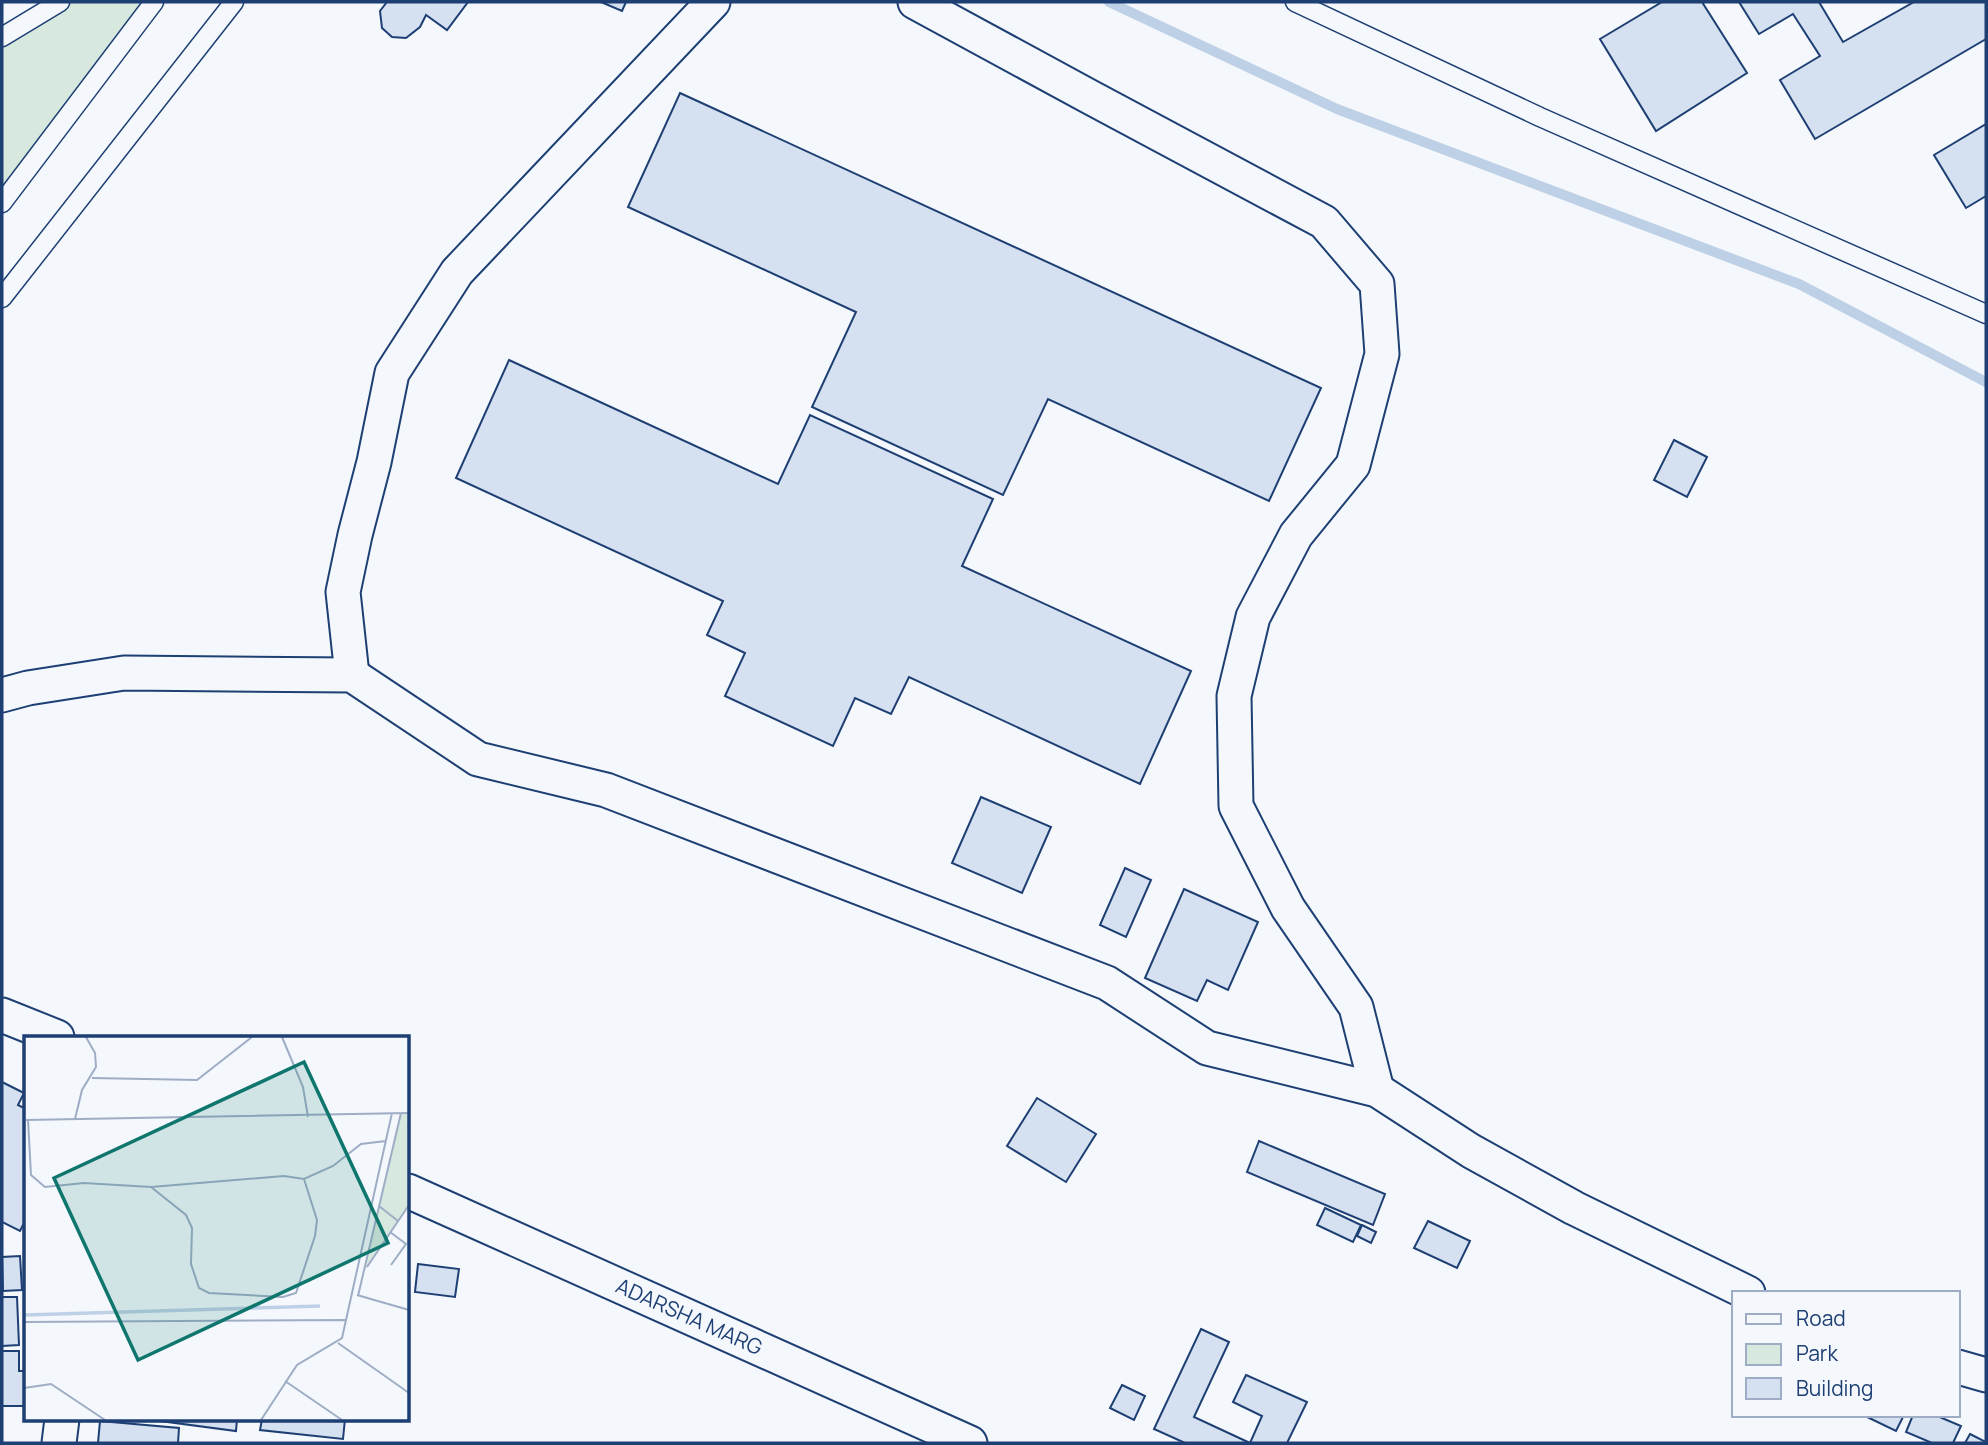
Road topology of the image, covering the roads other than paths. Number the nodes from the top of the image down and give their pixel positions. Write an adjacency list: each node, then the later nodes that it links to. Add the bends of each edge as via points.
1 (60, 2): 7 (lane)
2 (154, 2): 8 (lane)
3 (234, 2): 9 (lane)
4 (713, 2): 11 (street, via 457,272 392,373 343,592)
5 (915, 2): 15 (street, via 1324,222 1377,284 1382,354 1353,465 1296,535 1265,593 1253,617 1234,696 1236,806 1288,908 1356,1007)
6 (1295, 2): 10 (lane, via 1552,123)
7 (2, 37)
8 (2, 203)
9 (2, 298)
10 (1986, 314)
11 (352, 676): 12 (street, via 124,673); 15 (street, via 478,759 606,790 1107,984 1207,1048)
12 (2, 695)
13 (2, 1015): 14 (street)
14 (54, 1036)
15 (1377, 1090): 17 (street, via 1471,1151 1574,1208)
16 (410, 1192): 22 (street, ADARSHA MARG)
17 (1744, 1291)
18 (1960, 1368): 19 (street)
19 (1986, 1375)
20 (62, 1420): 21 (street)
21 (59, 1443)
22 (970, 1443)

